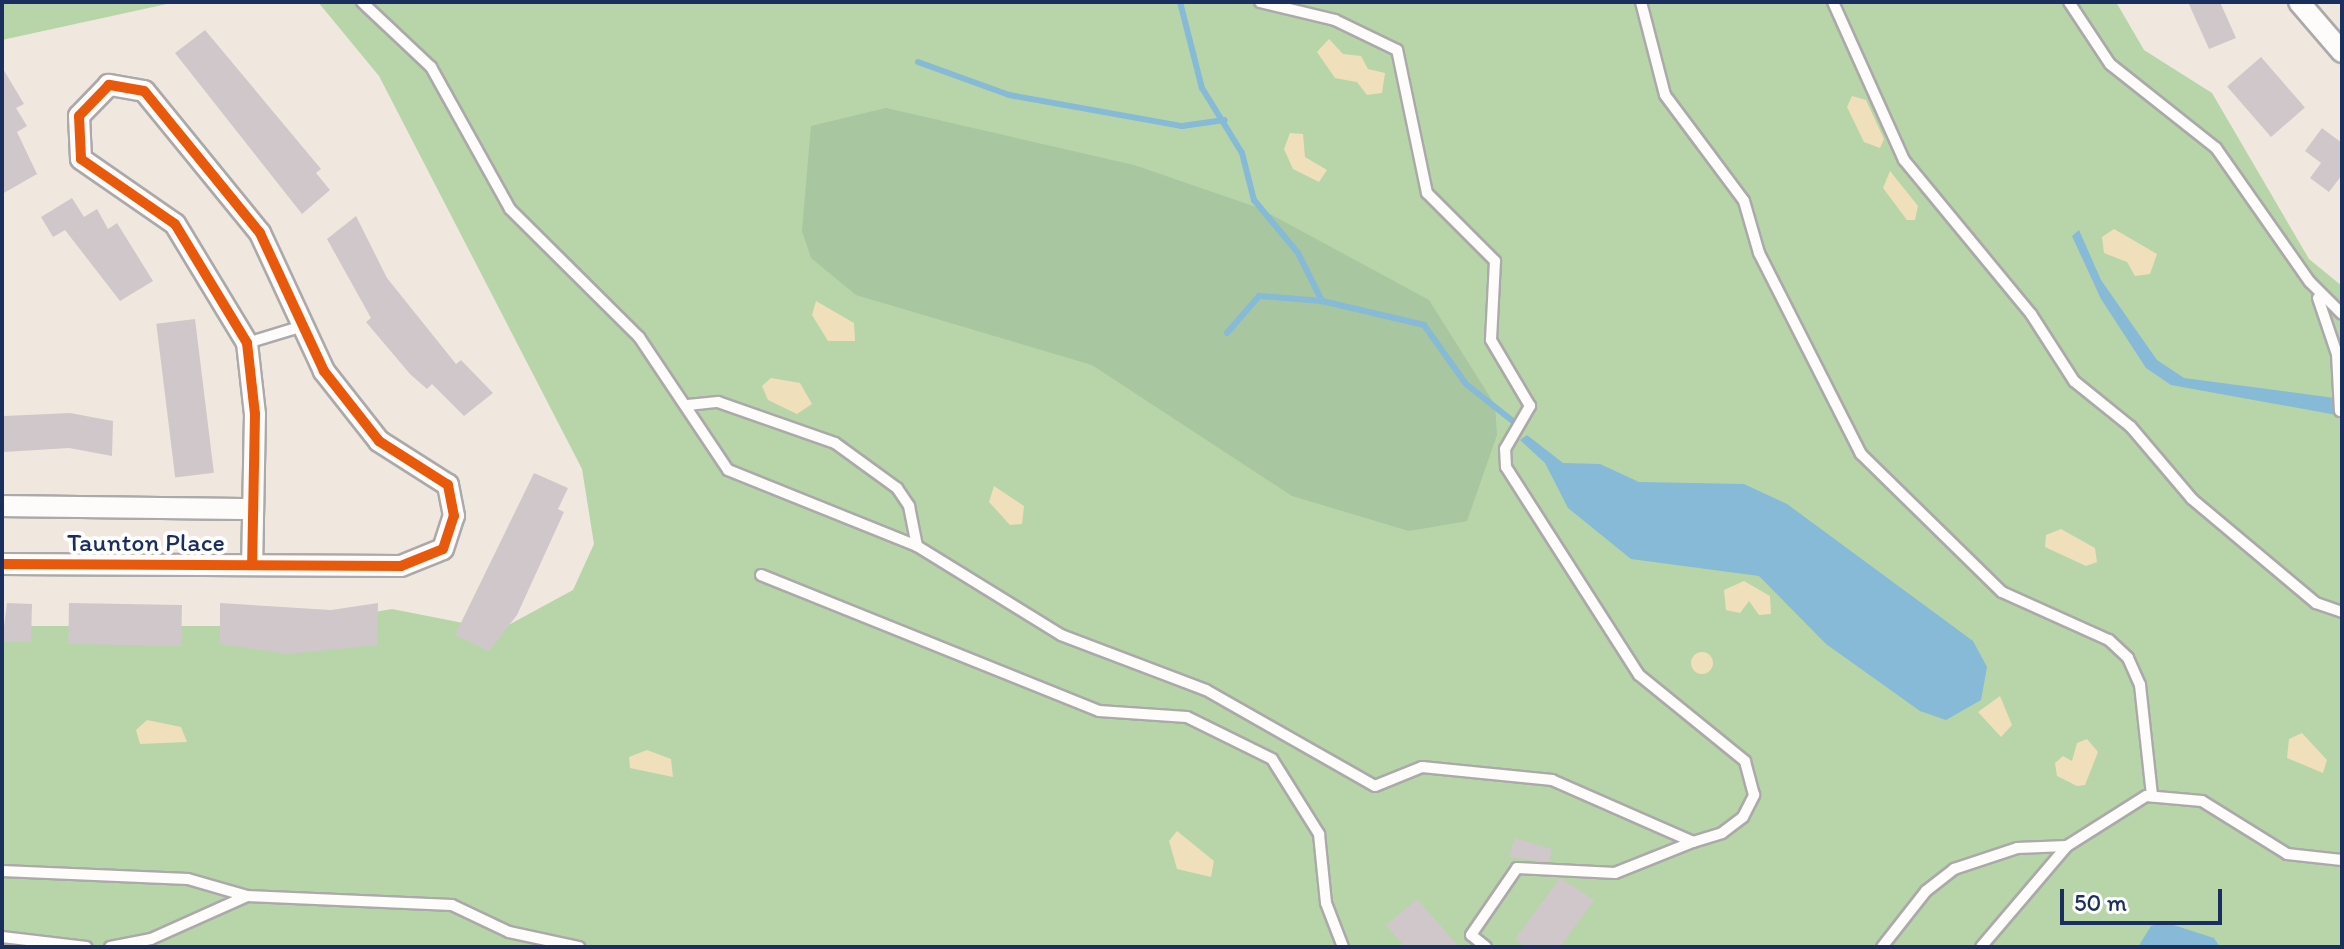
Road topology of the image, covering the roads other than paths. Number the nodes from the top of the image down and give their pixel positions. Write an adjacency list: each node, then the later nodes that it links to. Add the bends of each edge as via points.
1 (362, 2): 13 (lane, via 431,67 510,209 639,337)
2 (1260, 2): 23 (lane, via 1335,20 1401,56 1427,193 1495,261 1491,340 1530,406 1510,436 1506,467 1639,675 1752,772 1754,795 1743,817)
3 (1641, 2): 22 (lane, via 1665,95 1744,201 1759,253 1861,454 2002,592 2109,640 2128,658 2140,685)
4 (1833, 2): 21 (lane, via 1904,160 2031,314 2074,381 2131,427 2192,499 2316,603)
5 (2069, 2): 8 (lane, via 2110,64 2216,148)
6 (2299, 2): 7 (street)
7 (2342, 52)
8 (2310, 282): 9 (lane); 12 (lane)
9 (2342, 314)
10 (303, 326): 11 (lane); 11 (street, via 260,233 144,91 109,85 79,116 81,159 175,224); 19 (street, Taunton Place, via 324,371 379,441 448,485 454,516 443,549 401,566)
11 (247, 343): 16 (street, via 255,414)
12 (2340, 375): 14 (lane)
13 (688, 405): 17 (lane, via 728,470); 17 (lane, via 718,402 835,443 897,488 909,506)
14 (2340, 408)
15 (2, 506): 16 (street, Taunton Place)
16 (253, 509): 19 (street)
17 (917, 546): 23 (lane, via 1061,635 1206,690 1375,786 1422,767 1552,780)
18 (2, 564): 19 (street, Taunton Place)
19 (252, 565)
20 (761, 575): 32 (lane, via 1099,711 1187,717 1272,759 1294,783 1319,834 1326,903)
21 (2342, 612)
22 (2152, 796): 24 (lane, via 2103,817); 25 (lane, via 2202,801 2287,854)
23 (1693, 842): 33 (lane, via 1615,873 1517,868 1471,935)
24 (2067, 846): 34 (lane, via 2017,848 1954,869 1926,891); 35 (lane)
25 (2342, 860)
26 (2, 871): 27 (lane, via 188,879)
27 (247, 896): 30 (lane, via 151,939); 31 (lane, via 452,905 509,932)
28 (2, 937): 29 (lane)
29 (86, 947)
30 (110, 947)
31 (579, 947)
32 (1343, 947)
33 (1486, 947)
34 (1882, 947)
35 (1981, 947)

